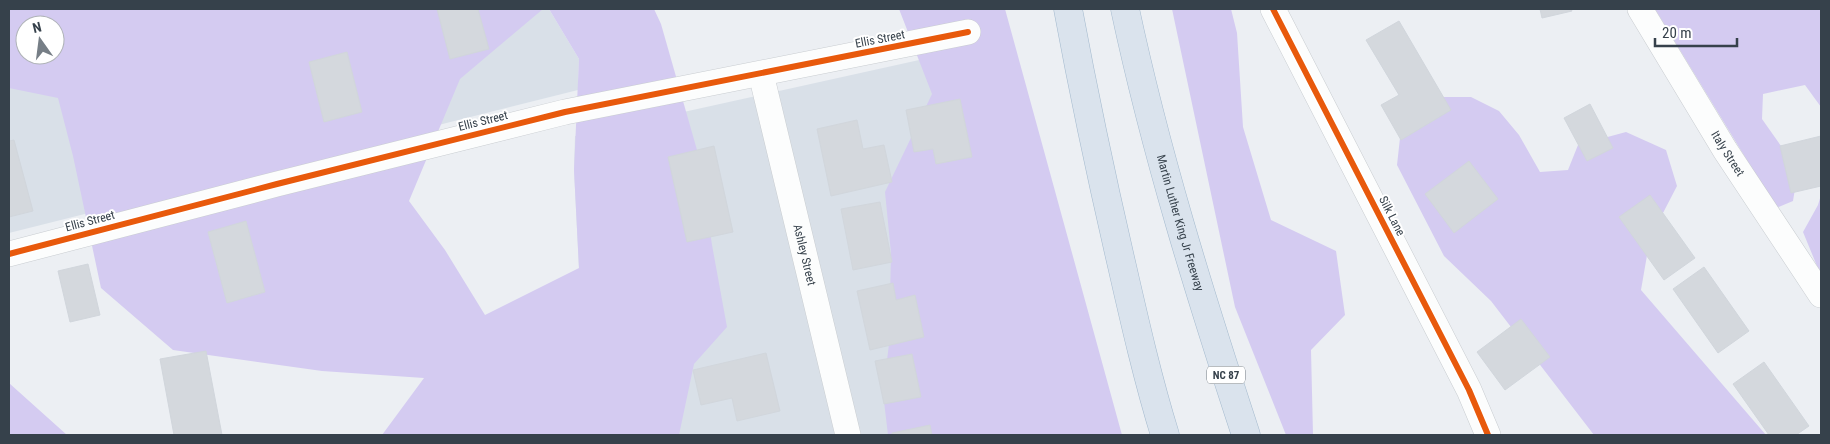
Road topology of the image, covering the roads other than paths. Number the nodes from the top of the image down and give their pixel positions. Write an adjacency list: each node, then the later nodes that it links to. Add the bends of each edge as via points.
1 (1068, 9): 11 (highway, via 1096,157)
2 (1125, 9): 9 (highway, Martin Luther King Jr Freeway, via 1173,202)
3 (1273, 9): 14 (street, Silk Lane, via 1469,390)
4 (1640, 9): 8 (street, Italy Street, via 1725,150)
5 (968, 32): 6 (street, Ellis Street)
6 (761, 74): 7 (street, Ellis Street, via 565,112); 10 (street, Ashley Street)
7 (9, 254)
8 (1821, 295)
9 (1206, 315): 12 (highway, Martin Luther King Jr Freeway / NC 87); 13 (highway)
10 (848, 435)
11 (1165, 435)
12 (1246, 435)
13 (1259, 435)
14 (1488, 435)

